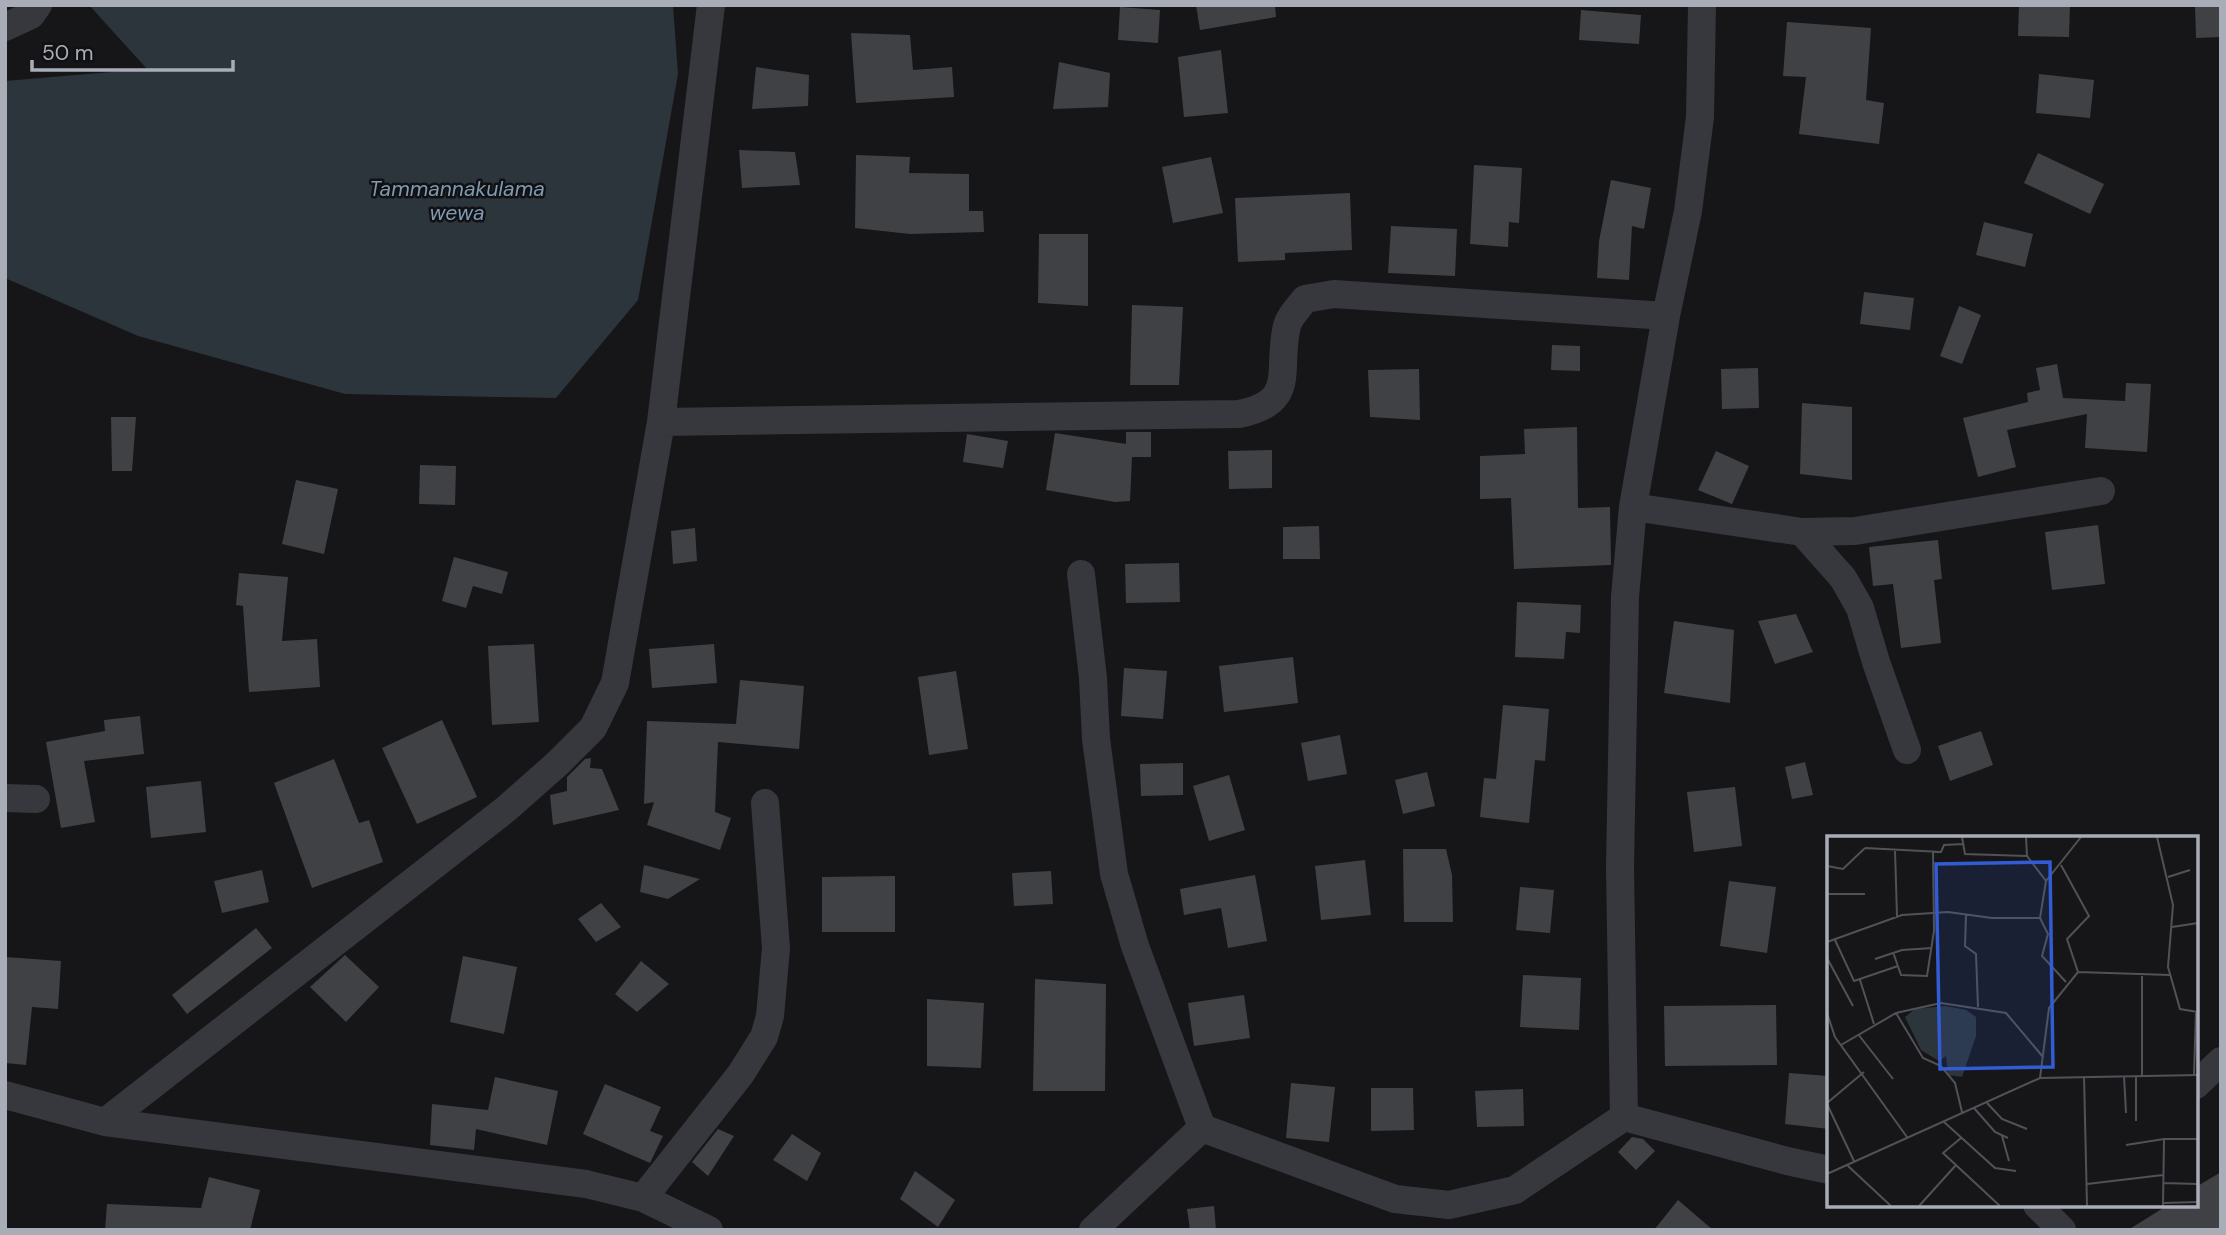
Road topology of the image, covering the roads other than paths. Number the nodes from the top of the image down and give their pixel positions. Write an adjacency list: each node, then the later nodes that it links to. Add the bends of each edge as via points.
1 (38, 5): 4 (street, via 32,15)
2 (711, 5): 6 (street)
3 (1702, 5): 5 (street, via 1700,117 1688,211)
4 (5, 27)
5 (1666, 316): 6 (street, via 1334,294 1305,299 1287,324 1283,382 1274,399 1259,410 1239,414); 8 (street)
6 (661, 422): 19 (street, via 615,683 593,728 506,809)
7 (2101, 491): 9 (street, via 1855,531)
8 (1633, 507): 9 (street); 18 (street, via 1621,717)
9 (1802, 532): 11 (street, via 1843,578 1860,608)
10 (1081, 574): 20 (street, via 1114,874 1135,946)
11 (1907, 750)
12 (5, 797): 13 (street)
13 (36, 799)
14 (765, 803): 22 (street, via 776,948 764,1037 740,1075)
15 (2221, 1061): 16 (street)
16 (2198, 1083)
17 (5, 1095): 19 (street)
18 (1624, 1117): 20 (street, via 1515,1190 1449,1205 1395,1199); 21 (street)
19 (105, 1122): 22 (street, via 586,1184)
20 (1202, 1128): 25 (street)
21 (1827, 1170)
22 (643, 1198): 24 (street)
23 (2039, 1207): 26 (street)
24 (709, 1230)
25 (1093, 1230)
26 (2062, 1230)

